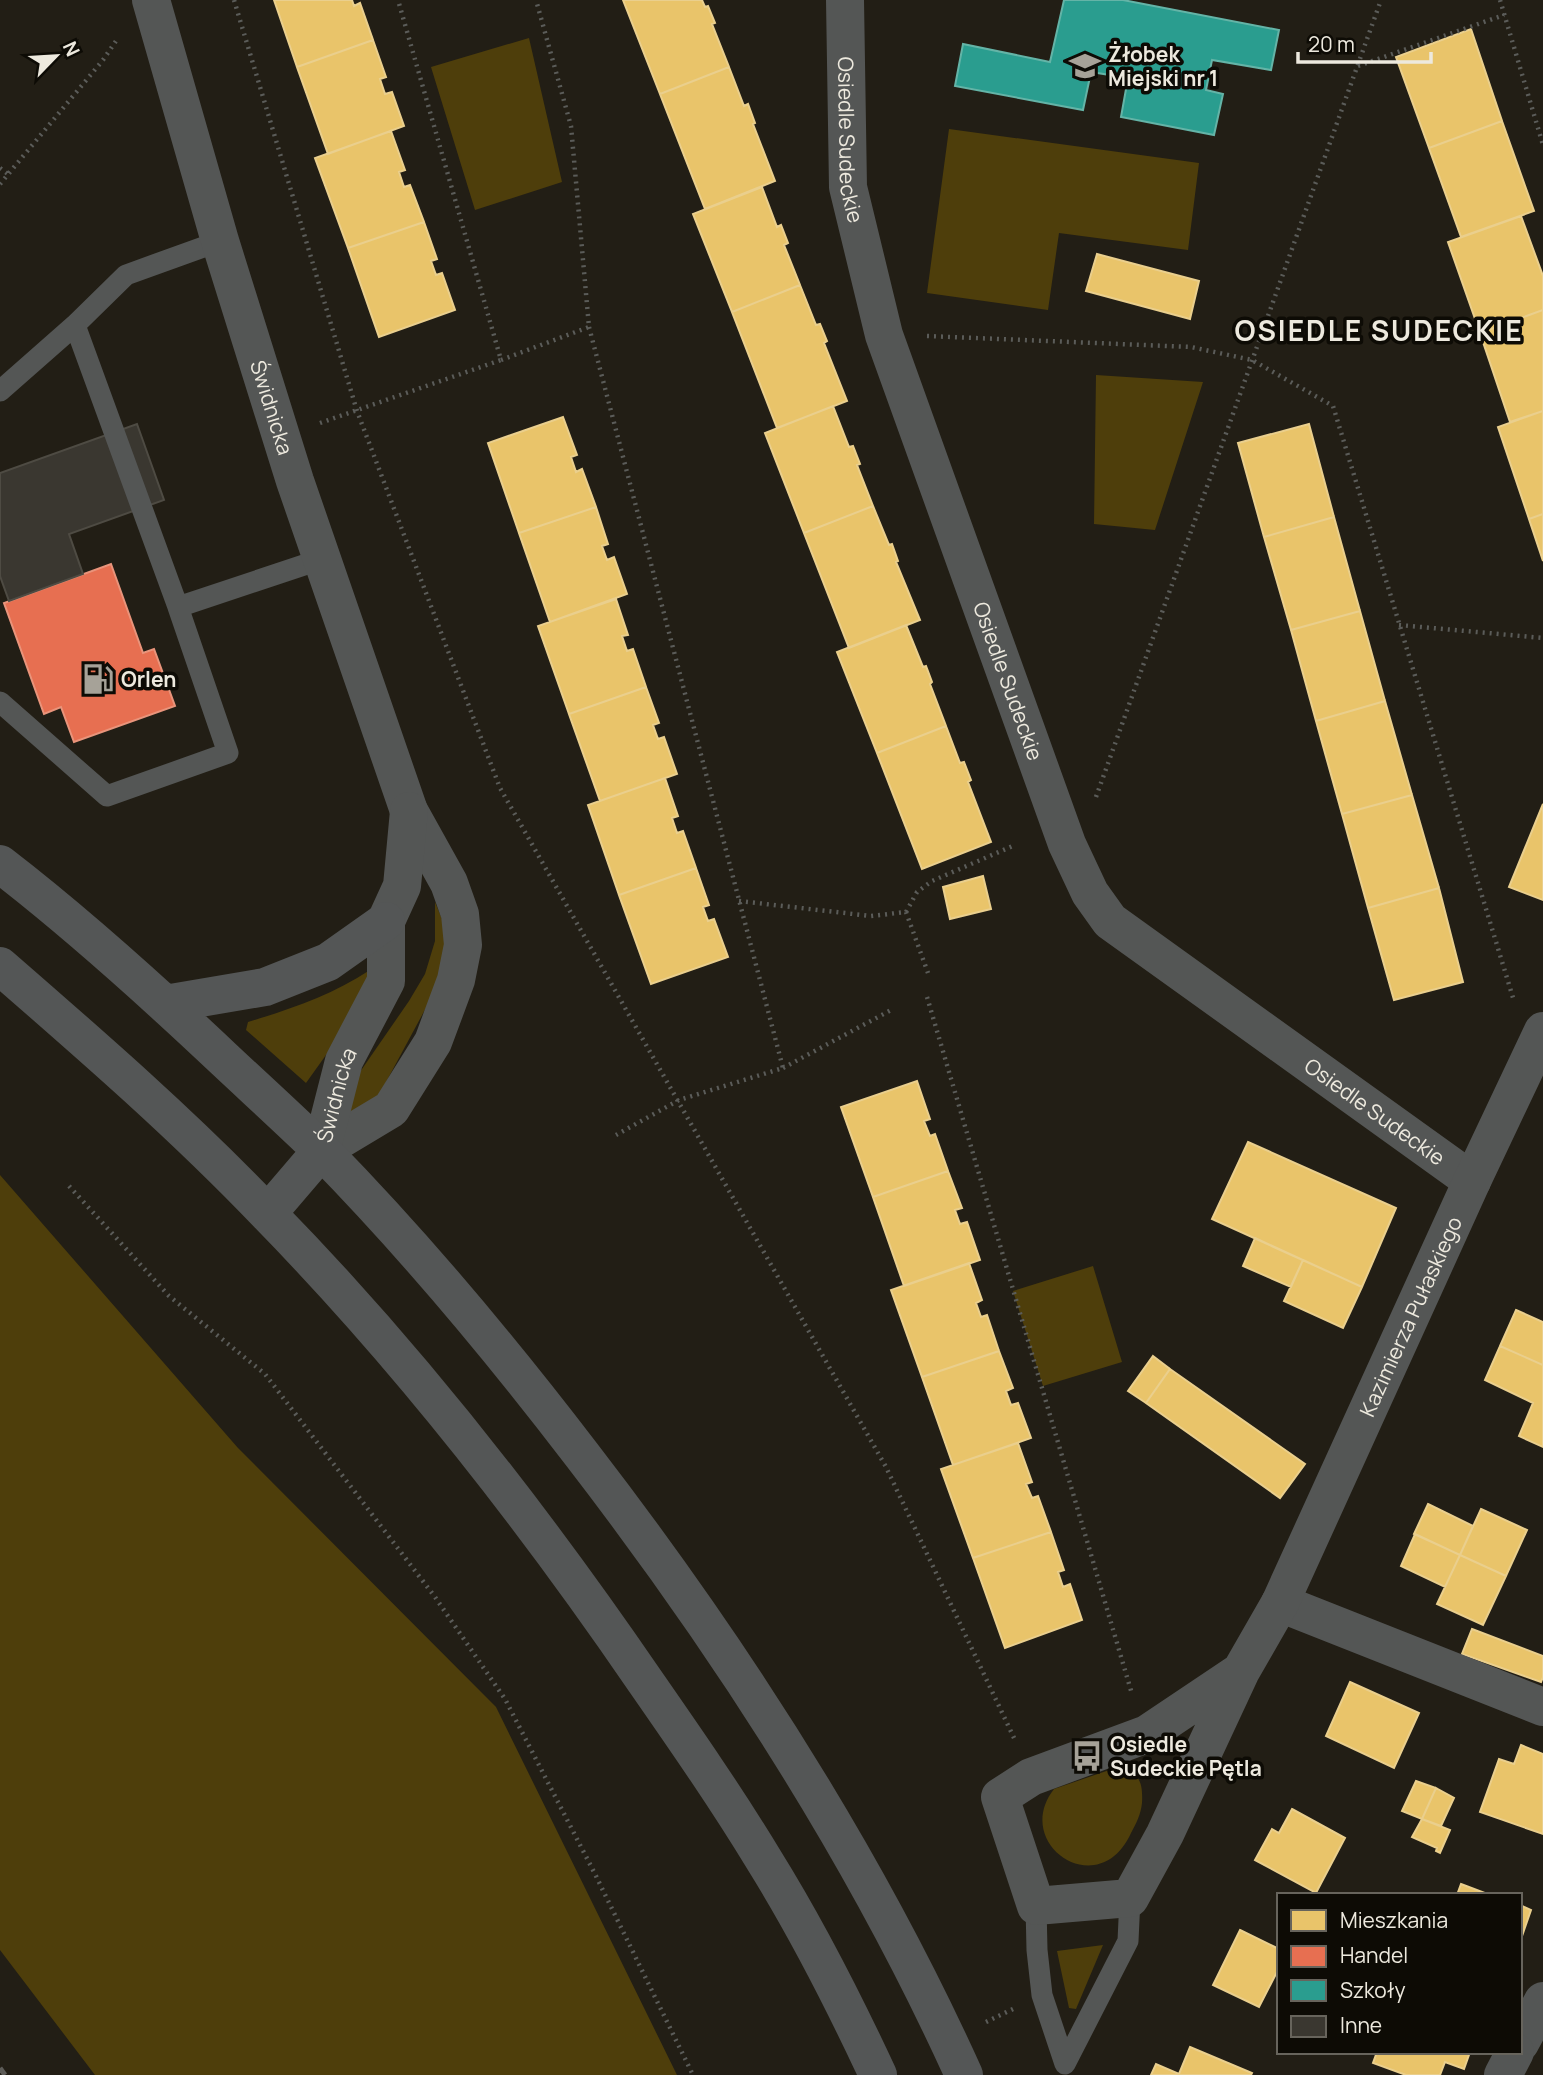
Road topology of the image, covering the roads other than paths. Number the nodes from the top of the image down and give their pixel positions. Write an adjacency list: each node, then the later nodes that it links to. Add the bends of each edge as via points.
1 (151, 0): 3 (street, Świdnicka)
2 (845, 0): 16 (street, Osiedle Sudeckie, via 848,187 884,335 1067,844 1090,893 1110,921)
3 (220, 241): 4 (lane, via 126,275); 6 (street, Świdnicka)
4 (75, 325): 5 (lane); 7 (lane)
5 (0, 391)
6 (322, 559): 7 (lane); 9 (street, Świdnicka)
7 (178, 607): 8 (lane, via 228,753 107,796)
8 (0, 702)
9 (410, 811): 11 (street, Świdnicka, via 402,886); 15 (street, Świdnicka, via 449,883 460,914 463,945 456,980 433,1042 390,1109)
10 (0, 864): 13 (main road)
11 (386, 921): 13 (main road, via 328,962 265,987); 15 (street, Świdnicka, via 386,981 344,1061)
12 (0, 966): 17 (main road, via 107,1059)
13 (165, 1004): 15 (main road)
14 (1537, 1044): 16 (street, Kazimierza Pułaskiego)
15 (321, 1151): 17 (main road); 27 (main road, via 453,1293 623,1507 702,1617 838,1833)
16 (1472, 1181): 18 (street, Kazimierza Pułaskiego)
17 (268, 1213): 26 (main road, via 389,1346 532,1523 604,1621 765,1861)
18 (1280, 1603): 19 (street, Kazimierza Pułaskiego); 20 (street)
19 (1241, 1671): 21 (street, Kazimierza Pułaskiego); 22 (street, Kazimierza Pułaskiego, via 1147,1734 1031,1777 1000,1797)
20 (1543, 1707)
21 (1130, 1898): 22 (street); 22 (lane, via 1128,1941 1065,2064 1042,1995)
22 (1037, 1906)
23 (1543, 2001): 24 (street)
24 (1522, 2039)
25 (1514, 2054): 28 (street)
26 (878, 2075)
27 (964, 2075)
28 (1503, 2075)

